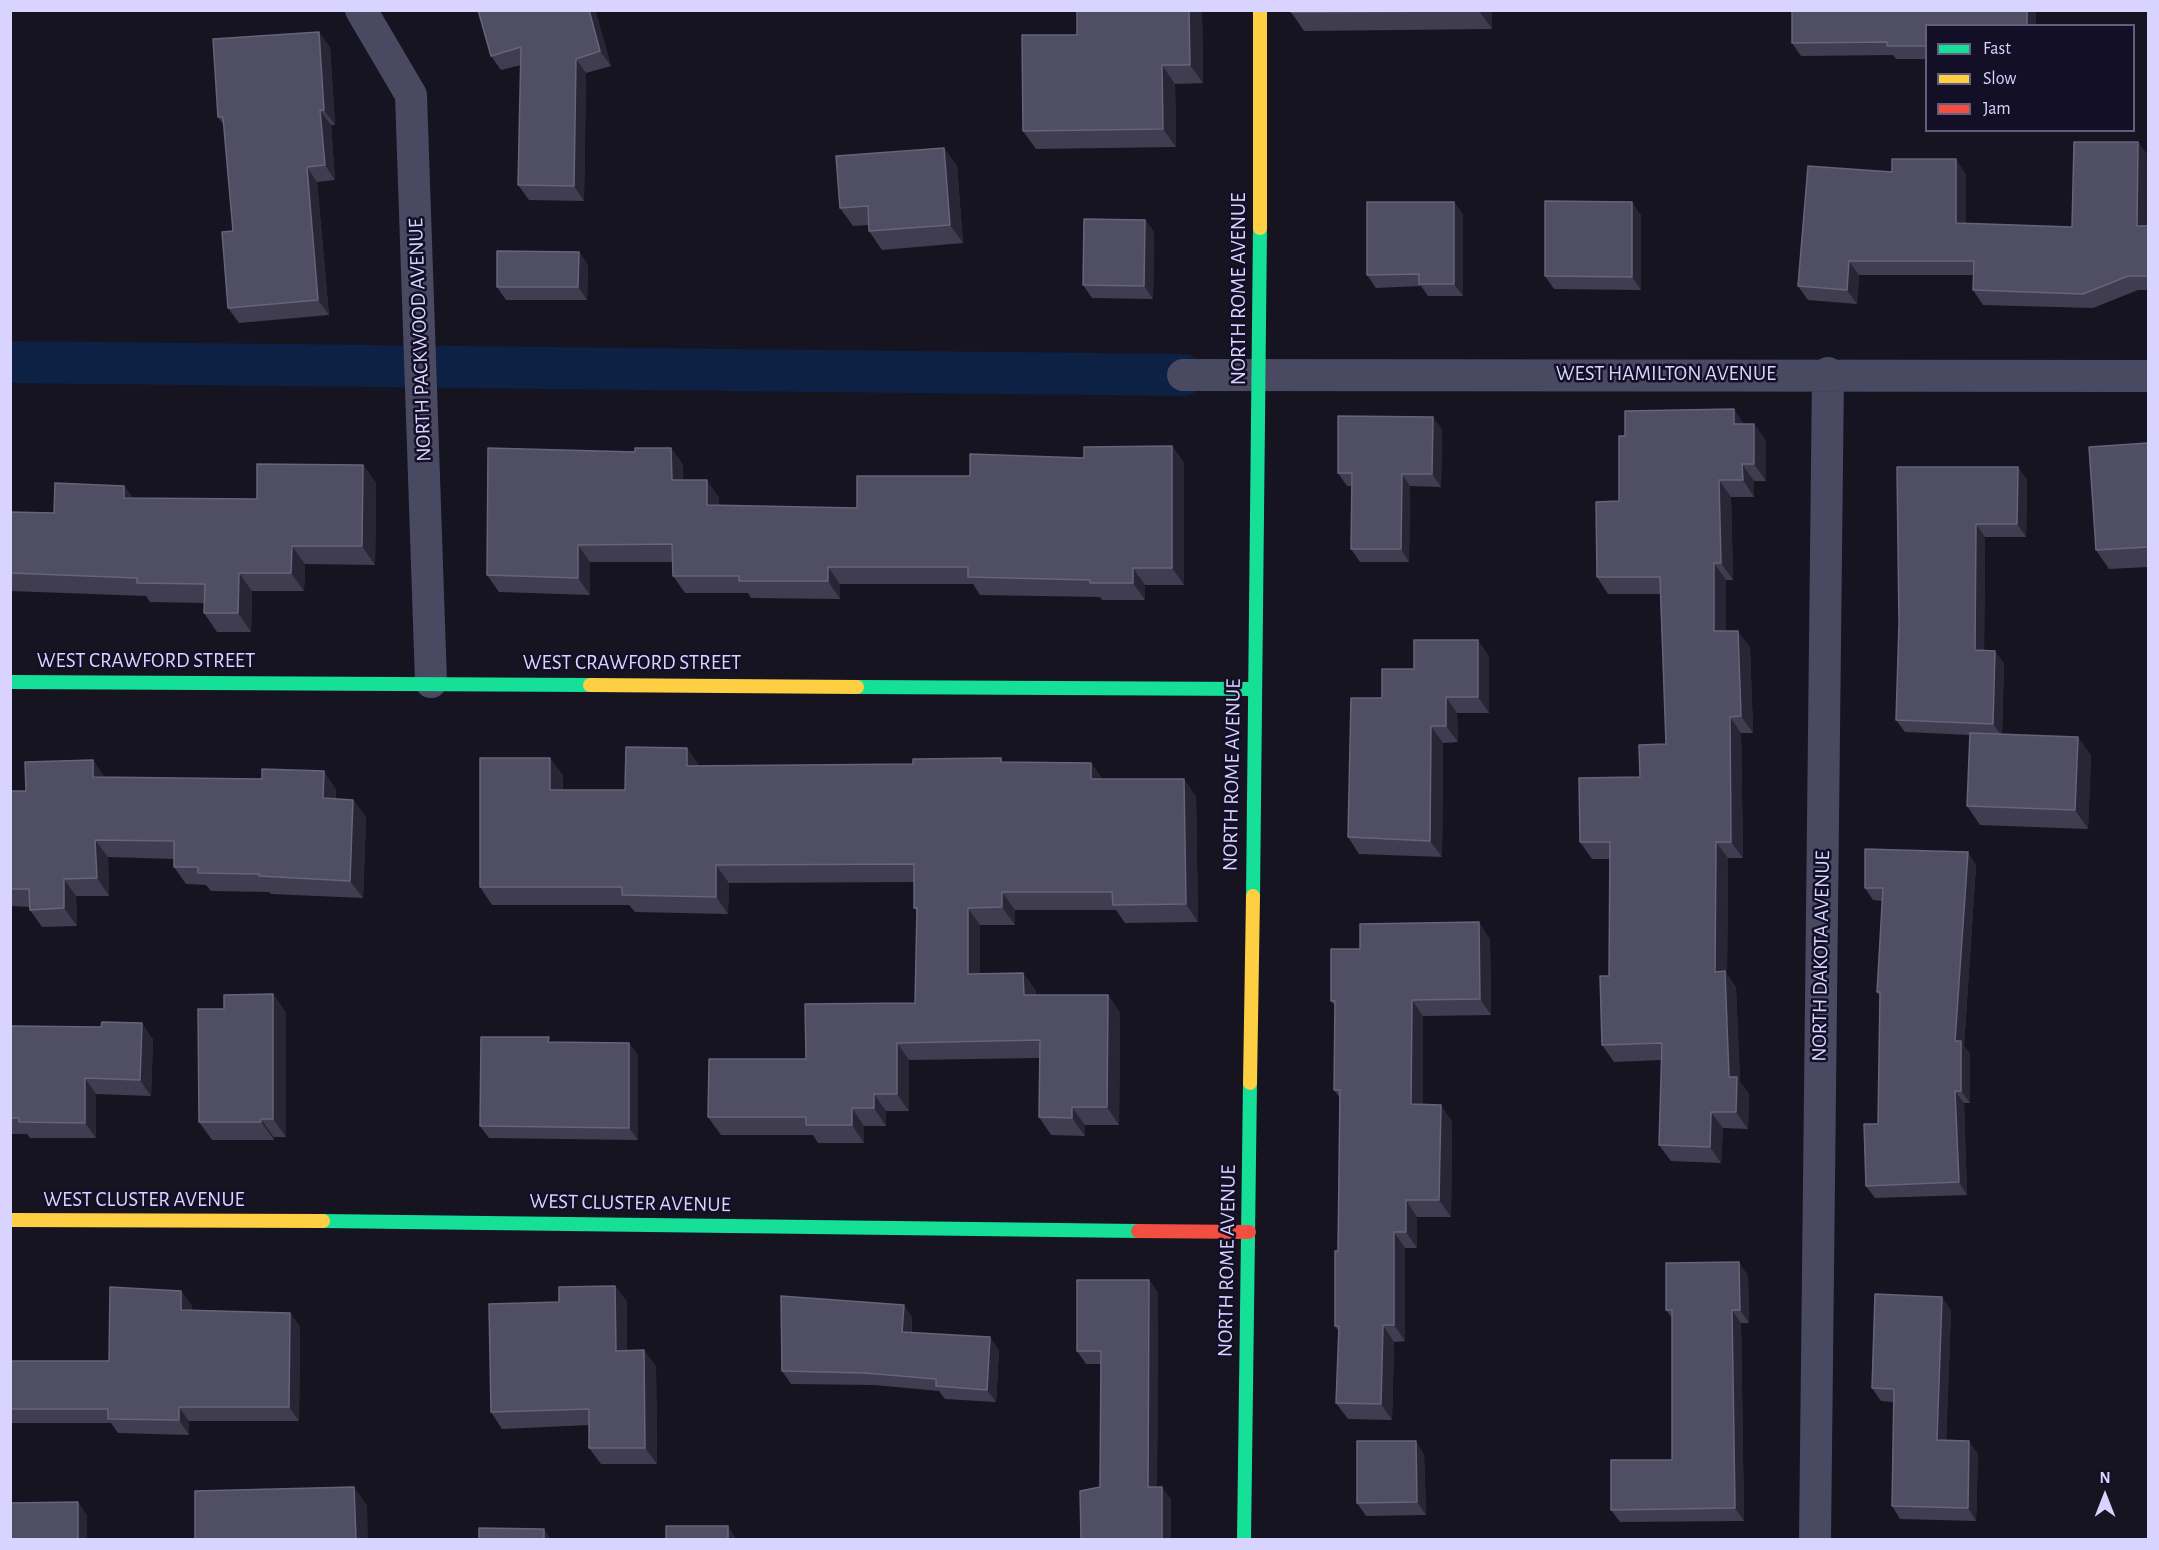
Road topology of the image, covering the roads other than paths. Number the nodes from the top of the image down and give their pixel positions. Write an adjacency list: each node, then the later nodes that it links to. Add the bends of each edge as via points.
1 (361, 10): 8 (street, NORTH PACKWOOD AVENUE, via 411,95)
2 (1260, 10): 4 (street, NORTH ROME AVENUE)
3 (1828, 373): 4 (street, WEST HAMILTON AVENUE); 6 (street, WEST HAMILTON AVENUE); 13 (street, NORTH DAKOTA AVENUE)
4 (1260, 374): 5 (street, WEST HAMILTON AVENUE); 9 (street, NORTH ROME AVENUE)
5 (1183, 375)
6 (2148, 376)
7 (10, 682): 8 (street, WEST CRAWFORD STREET)
8 (431, 682): 9 (street, WEST CRAWFORD STREET)
9 (1254, 689): 11 (street, NORTH ROME AVENUE)
10 (10, 1220): 11 (street, WEST CLUSTER AVENUE)
11 (1249, 1232): 12 (street, NORTH ROME AVENUE)
12 (1244, 1539)
13 (1815, 1539)

